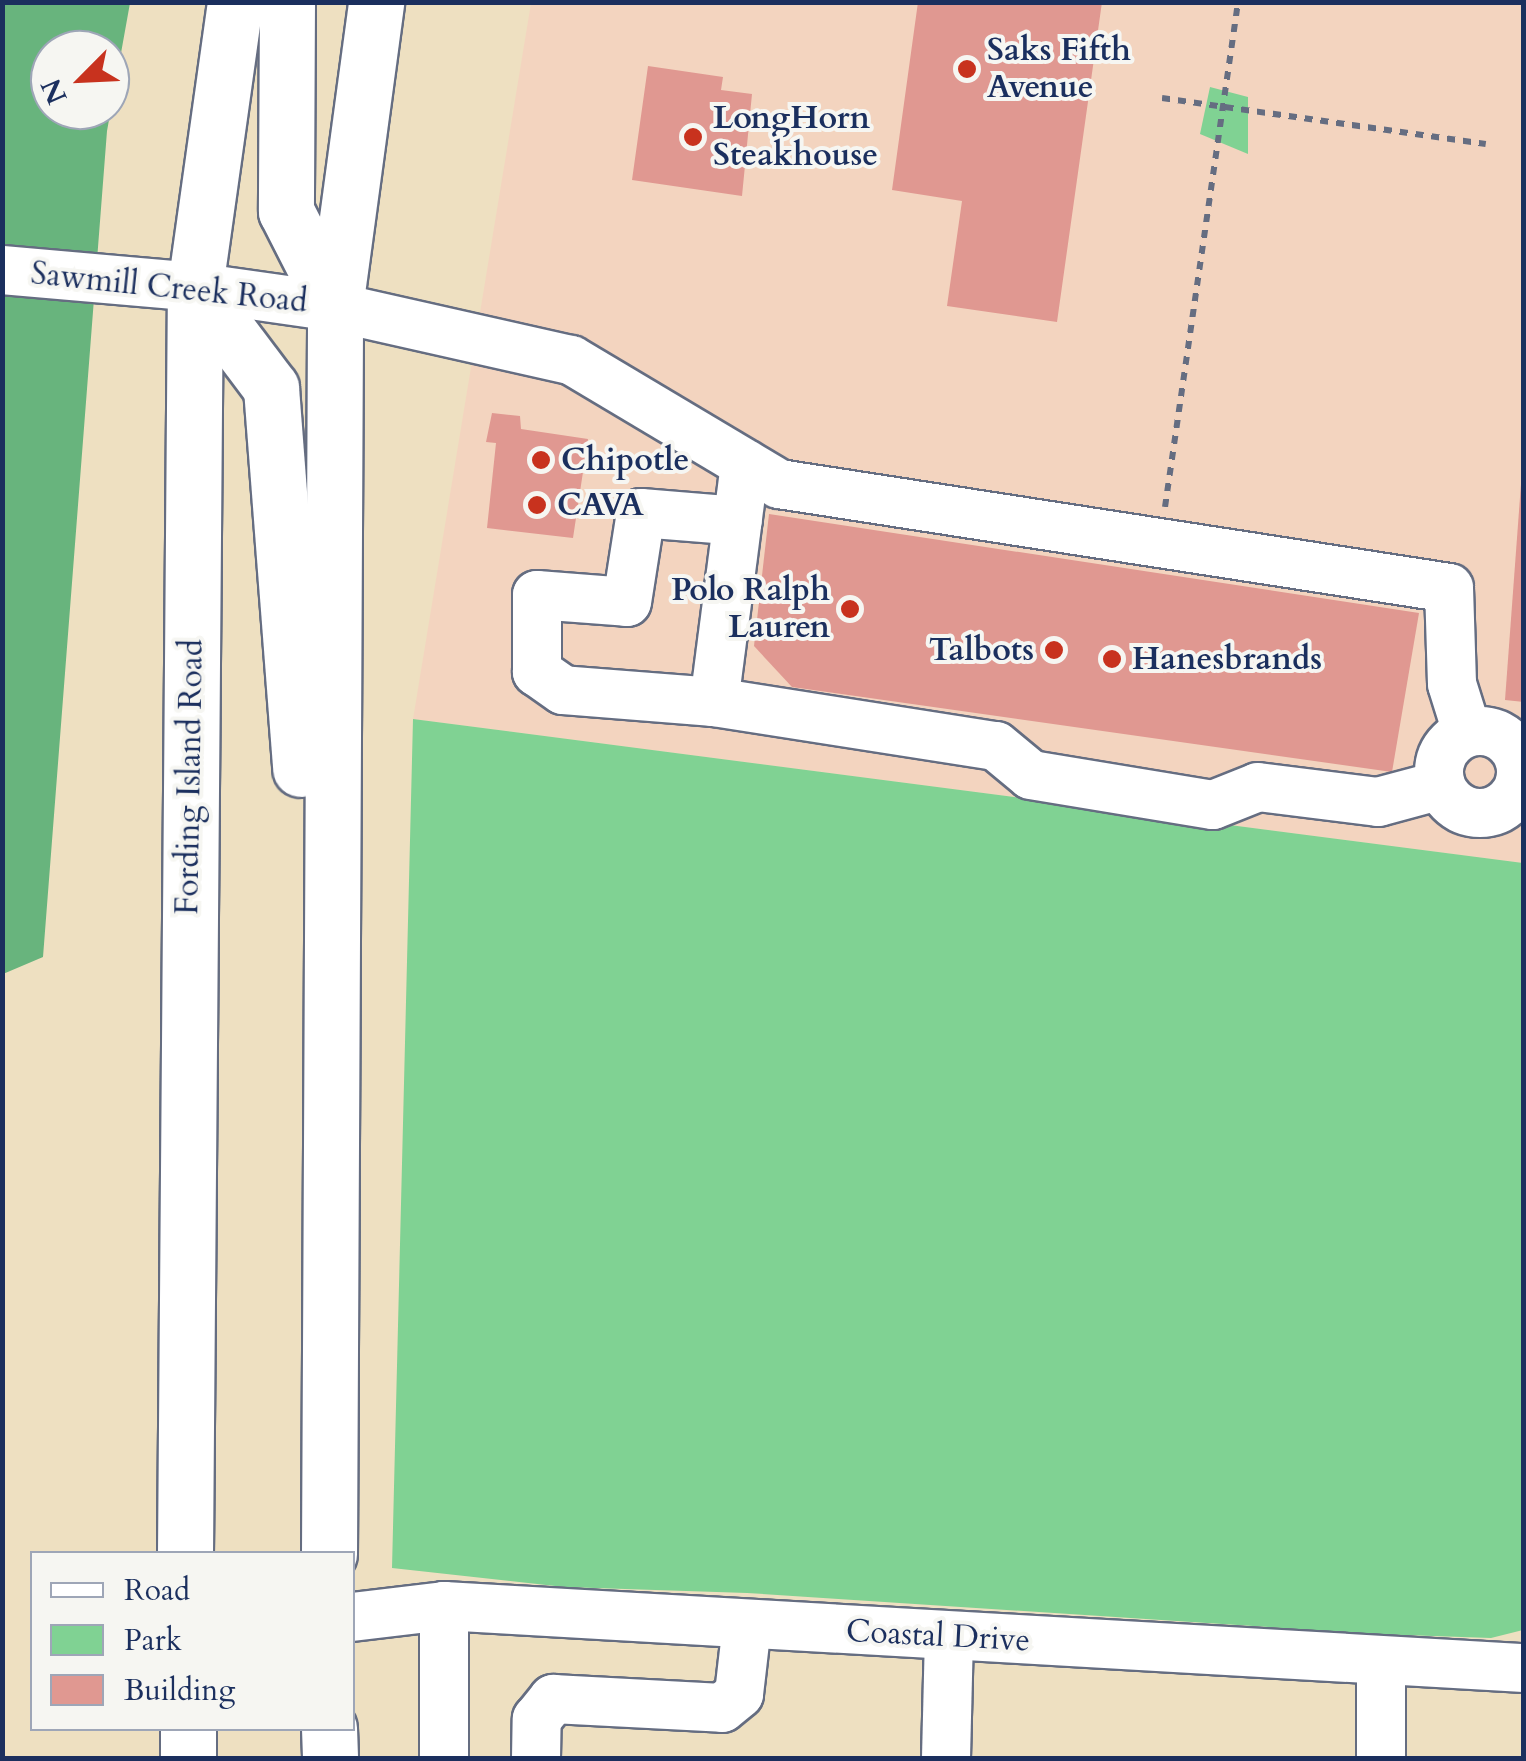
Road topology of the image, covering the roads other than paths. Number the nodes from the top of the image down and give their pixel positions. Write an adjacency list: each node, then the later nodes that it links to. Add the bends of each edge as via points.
1 (236, 2): 5 (highway, Fording Island Road)
2 (288, 2): 6 (highway, via 286,211)
3 (376, 2): 6 (highway)
4 (2, 270): 5 (street, Sawmill Creek Road)
5 (195, 287): 6 (street, Sawmill Creek Road); 13 (highway, via 272,388); 14 (highway, Fording Island Road)
6 (335, 307): 7 (street, Sawmill Creek Road, via 571,360); 13 (highway)
7 (745, 464): 8 (street); 10 (street, Sawmill Creek Road, via 780,484 1449,588 1452,684)
8 (738, 521): 9 (street); 9 (street, via 640,513 627,602 537,595 537,672 563,690)
9 (714, 702): 11 (street, via 996,746 1031,775 1214,805 1258,786 1378,802)
10 (1500, 740): 11 (street, via 1443,753); 12 (street, via 1522,774)
11 (1441, 785): 12 (street, via 1449,799 1478,813)
12 (1516, 803)
13 (330, 1176): 15 (highway)
14 (185, 1551)
15 (329, 1551)
16 (444, 1606): 17 (street, Coastal Drive); 18 (street, Coastal Drive); 26 (street)
17 (355, 1617)
18 (746, 1625): 19 (street, Coastal Drive); 27 (street, via 739,1694 722,1708 553,1699 537,1719)
19 (950, 1637): 20 (street, Coastal Drive); 28 (street)
20 (1381, 1663): 21 (street, Coastal Drive); 29 (street)
21 (1524, 1668)
22 (188, 1731): 24 (highway)
23 (330, 1731): 25 (highway)
24 (188, 1758)
25 (330, 1758)
26 (444, 1758)
27 (536, 1758)
28 (946, 1758)
29 (1381, 1758)

